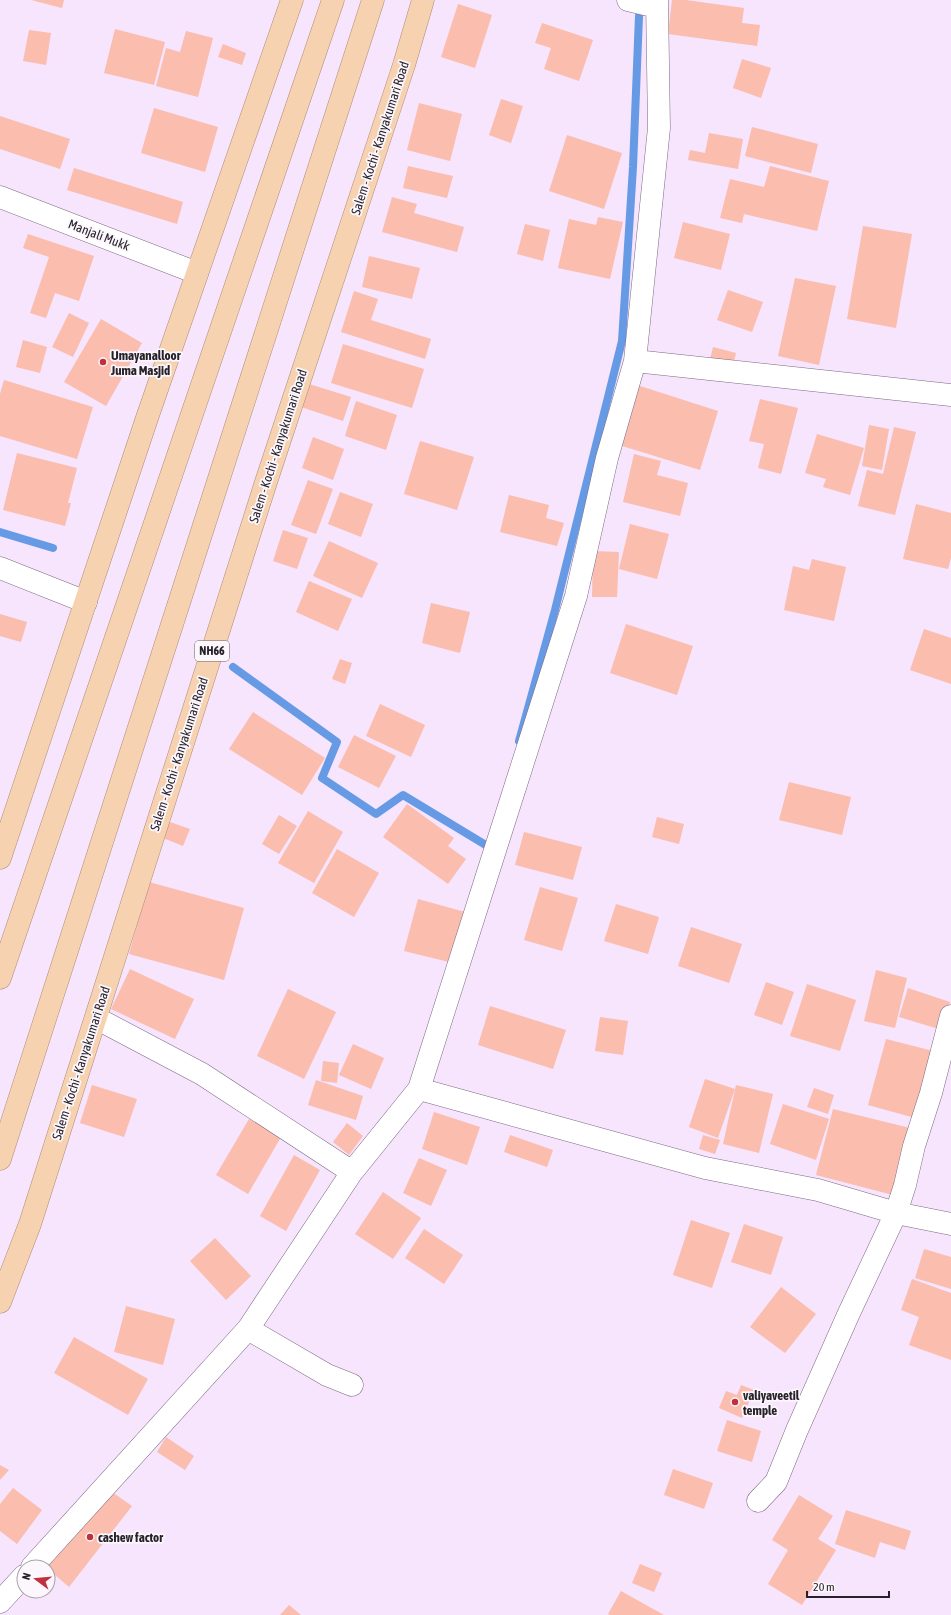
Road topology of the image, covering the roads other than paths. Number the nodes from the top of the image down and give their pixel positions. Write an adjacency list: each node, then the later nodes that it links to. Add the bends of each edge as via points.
1 (292, 0): 8 (highway)
2 (333, 0): 14 (highway)
3 (373, 0): 18 (highway)
4 (423, 0): 16 (highway, Salem - Kochi - Kanyakumari Road / NH66, via 404,65 266,482)
5 (628, 0): 6 (street)
6 (657, 4): 9 (street, via 659,128)
7 (0, 197): 8 (street, Manjali Mukk)
8 (197, 273): 12 (highway)
9 (635, 361): 10 (street); 17 (street, via 607,458 576,596)
10 (951, 395)
11 (0, 568): 12 (street)
12 (86, 602): 13 (highway)
13 (0, 858)
14 (0, 978)
15 (951, 1016): 20 (street)
16 (96, 1018): 19 (street, via 202,1074); 22 (highway, Salem - Kochi - Kanyakumari Road / NH66, via 30,1224)
17 (419, 1089): 19 (street); 20 (street, via 705,1168 818,1190)
18 (0, 1159)
19 (352, 1172): 23 (street)
20 (896, 1213): 21 (street); 25 (street, via 797,1430 776,1482)
21 (951, 1224)
22 (0, 1302)
23 (248, 1329): 24 (street, via 326,1375); 26 (street)
24 (352, 1385)
25 (758, 1501)
26 (39, 1559)
27 (16, 1585): 28 (street)
28 (0, 1602)

